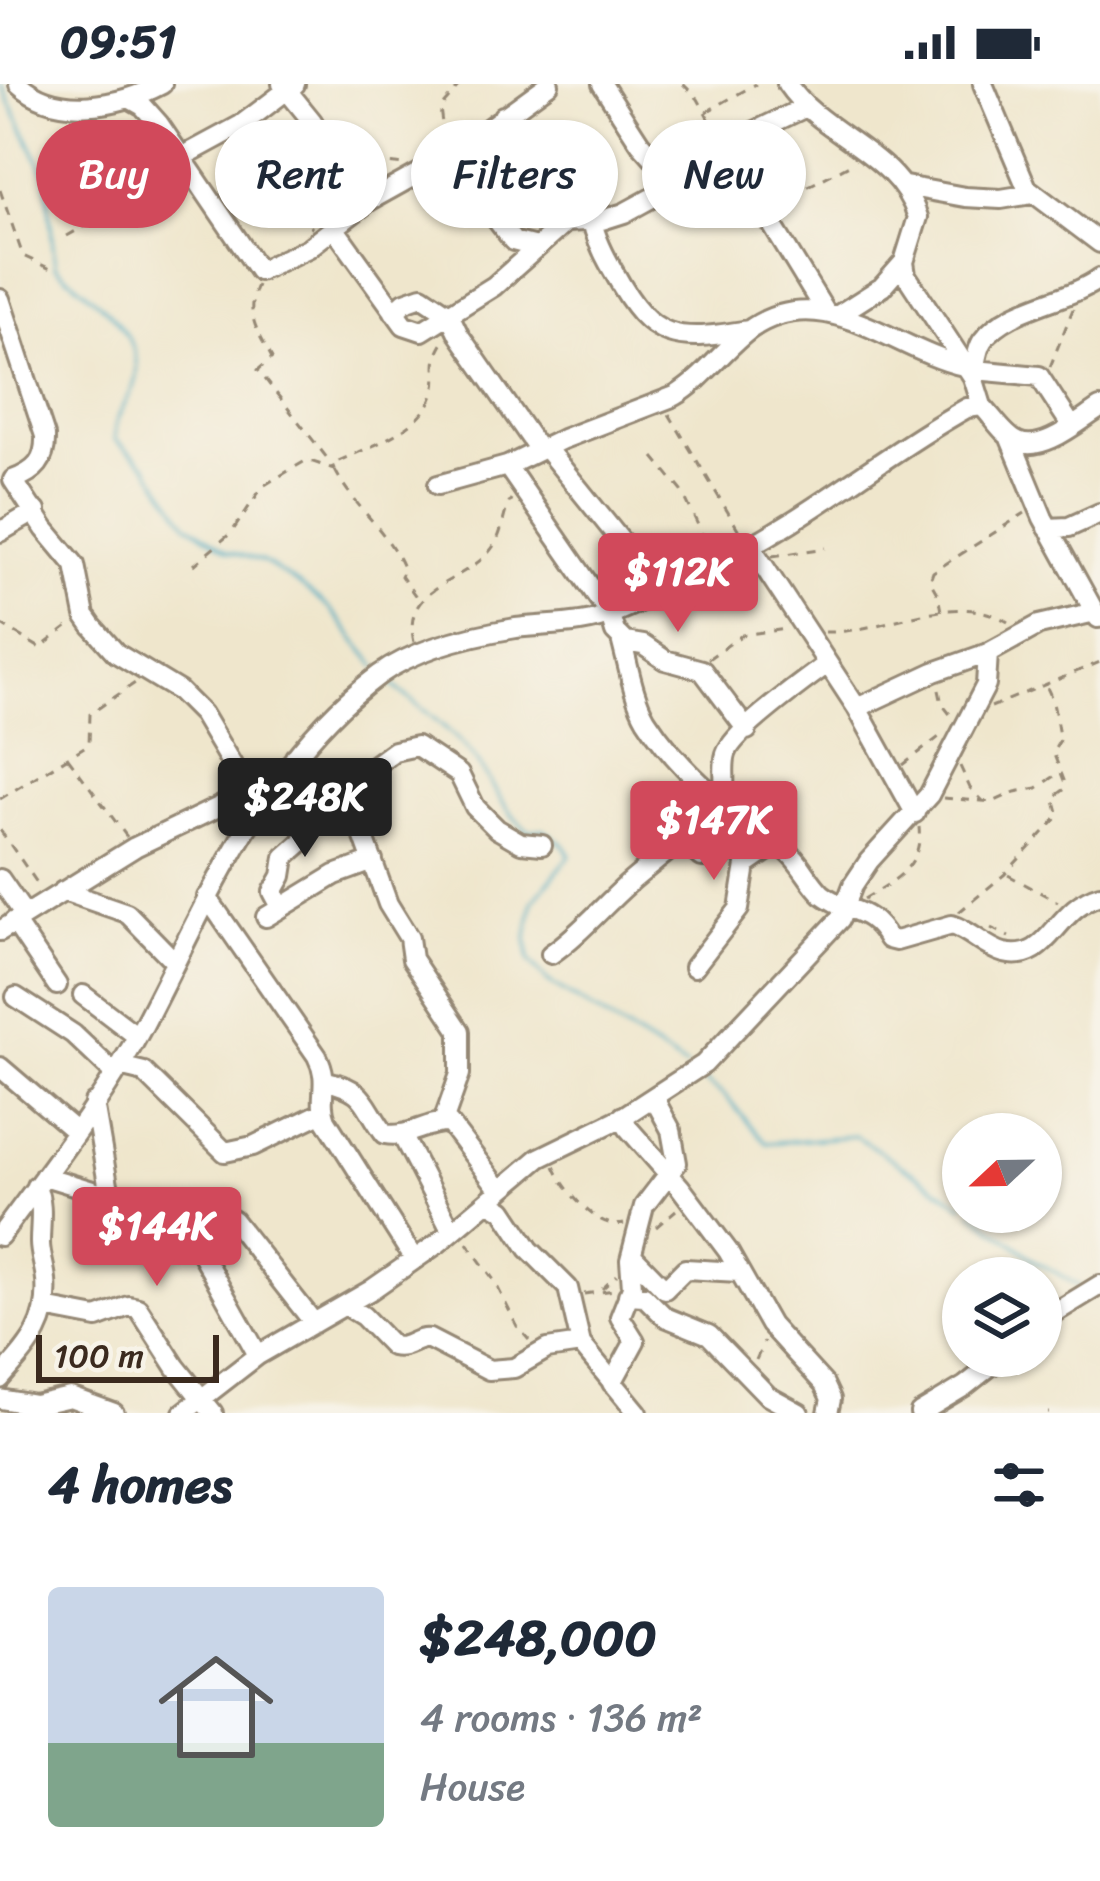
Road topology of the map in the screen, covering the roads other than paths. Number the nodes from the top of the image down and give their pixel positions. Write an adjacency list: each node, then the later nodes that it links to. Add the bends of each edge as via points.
1 (19, 84): 8 (street, via 67,107)
2 (162, 84): 8 (street)
3 (549, 84): 10 (street)
4 (602, 84): 16 (street)
5 (788, 84): 9 (street)
6 (983, 84): 20 (street)
7 (288, 86): 12 (street); 17 (street)
8 (129, 98): 11 (street)
9 (806, 106): 15 (street); 19 (street)
10 (503, 116): 13 (street); 14 (street)
11 (155, 120)
12 (310, 120)
13 (498, 120)
14 (506, 120)
15 (778, 120)
16 (642, 145)
17 (191, 152)
18 (191, 172): 26 (street, via 259,271)
19 (904, 186): 20 (street, via 980,198); 29 (street, via 918,227)
20 (1032, 194): 27 (street)
21 (335, 228): 26 (street)
22 (504, 228): 28 (street, via 513,241)
23 (556, 228): 28 (street)
24 (590, 228): 35 (street, via 626,294 657,329)
25 (776, 228): 33 (street)
26 (328, 234): 32 (street)
27 (1100, 243)
28 (536, 247): 34 (street)
29 (904, 262): 33 (street, via 882,287); 36 (street)
30 (1100, 278): 36 (street, via 985,338)
31 (0, 299): 44 (street, via 45,436 37,468 13,480)
32 (394, 312): 34 (street, via 422,331); 34 (street, via 422,296)
33 (832, 314): 35 (street, via 776,317); 36 (street)
34 (451, 318): 41 (street)
35 (749, 330): 41 (street, via 689,388)
36 (971, 371): 37 (street); 39 (street, via 1044,379)
37 (982, 406): 40 (street); 48 (street, via 952,416)
38 (1100, 408): 39 (street)
39 (1071, 425): 40 (street, via 1036,445)
40 (1010, 436): 46 (street)
41 (542, 448): 42 (street); 49 (street, via 643,567)
42 (512, 475): 43 (street); 50 (street)
43 (438, 485)
44 (36, 511): 47 (street); 60 (street, via 75,565 92,626 202,714)
45 (1100, 513): 46 (street)
46 (1048, 528): 51 (street)
47 (0, 532)
48 (750, 544): 49 (street); 54 (street)
49 (671, 587): 50 (street)
50 (610, 615): 52 (street); 57 (street, via 490,633 417,655 382,673)
51 (1098, 617): 53 (street, via 1039,625)
52 (621, 639): 56 (street, via 707,676); 61 (street, via 643,713)
53 (988, 653): 55 (street); 62 (street, via 986,685)
54 (827, 664): 55 (street); 56 (street)
55 (857, 708): 62 (street)
56 (747, 730): 61 (street, via 727,752)
57 (295, 757): 58 (street); 59 (street)
58 (336, 787): 64 (street, via 417,746 459,774 497,829 521,844); 66 (street); 66 (street, via 307,817 303,841 283,861 274,912)
59 (269, 791): 60 (street); 70 (street)
60 (242, 793): 68 (street)
61 (722, 804): 63 (street); 63 (street, via 722,857 702,857); 65 (street)
62 (916, 813): 71 (street, via 853,885)
63 (682, 839): 73 (street)
64 (542, 845)
65 (773, 846): 71 (street, via 788,851 818,890); 75 (street, via 746,865 739,909)
66 (373, 860): 87 (street, via 412,958 460,1031 458,1087)
67 (0, 880): 72 (street)
68 (55, 895): 72 (street); 74 (street, via 127,913)
69 (1100, 895): 71 (street, via 1069,910 1040,946 1009,954 952,925 891,941 877,920)
70 (207, 897): 74 (street); 82 (street)
71 (850, 908): 83 (street, via 734,1035)
72 (13, 922): 76 (street)
73 (550, 954)
74 (173, 960): 79 (street)
75 (694, 967)
76 (57, 985)
77 (83, 994): 79 (street)
78 (16, 997): 81 (street)
79 (137, 1036): 81 (street)
80 (0, 1067): 88 (street)
81 (116, 1070): 84 (street); 85 (street, via 144,1072 231,1154)
82 (327, 1081): 85 (street); 89 (street, via 362,1094 385,1134)
83 (657, 1096): 86 (street); 90 (street, via 677,1157)
84 (94, 1103): 88 (street); 92 (street)
85 (323, 1112): 98 (street)
86 (623, 1116): 90 (street); 93 (street, via 548,1153)
87 (443, 1121): 89 (street); 93 (street)
88 (74, 1130): 91 (street)
89 (402, 1135): 95 (street)
90 (670, 1175): 97 (street, via 647,1201); 99 (street)
91 (40, 1182): 92 (street); 96 (street); 103 (street)
92 (110, 1196): 94 (street)
93 (495, 1196): 95 (street); 106 (street, via 529,1249 568,1288)
94 (187, 1226): 105 (street, via 233,1220); 107 (street)
95 (453, 1228): 98 (street)
96 (0, 1236)
97 (634, 1250): 99 (street, via 664,1289 685,1269); 101 (street)
98 (414, 1259): 102 (street)
99 (739, 1272): 117 (street, via 768,1322 824,1384)
100 (1100, 1285): 104 (street)
101 (628, 1295): 110 (street, via 620,1317 635,1341); 116 (street, via 704,1331 777,1404)
102 (345, 1305): 105 (street); 106 (street, via 392,1346 429,1339 489,1370)
103 (45, 1308): 109 (street, via 36,1337); 112 (street, via 97,1318 137,1308)
104 (1062, 1308)
105 (314, 1323): 107 (street)
106 (580, 1344): 110 (street)
107 (258, 1355): 112 (street)
108 (977, 1377): 118 (street)
109 (0, 1378)
110 (612, 1383): 115 (street)
111 (0, 1400): 113 (street, via 35,1405 70,1397)
112 (208, 1405): 114 (street)
113 (114, 1413)
114 (184, 1413)
115 (638, 1413)
116 (799, 1413)
117 (828, 1413)
118 (920, 1413)

